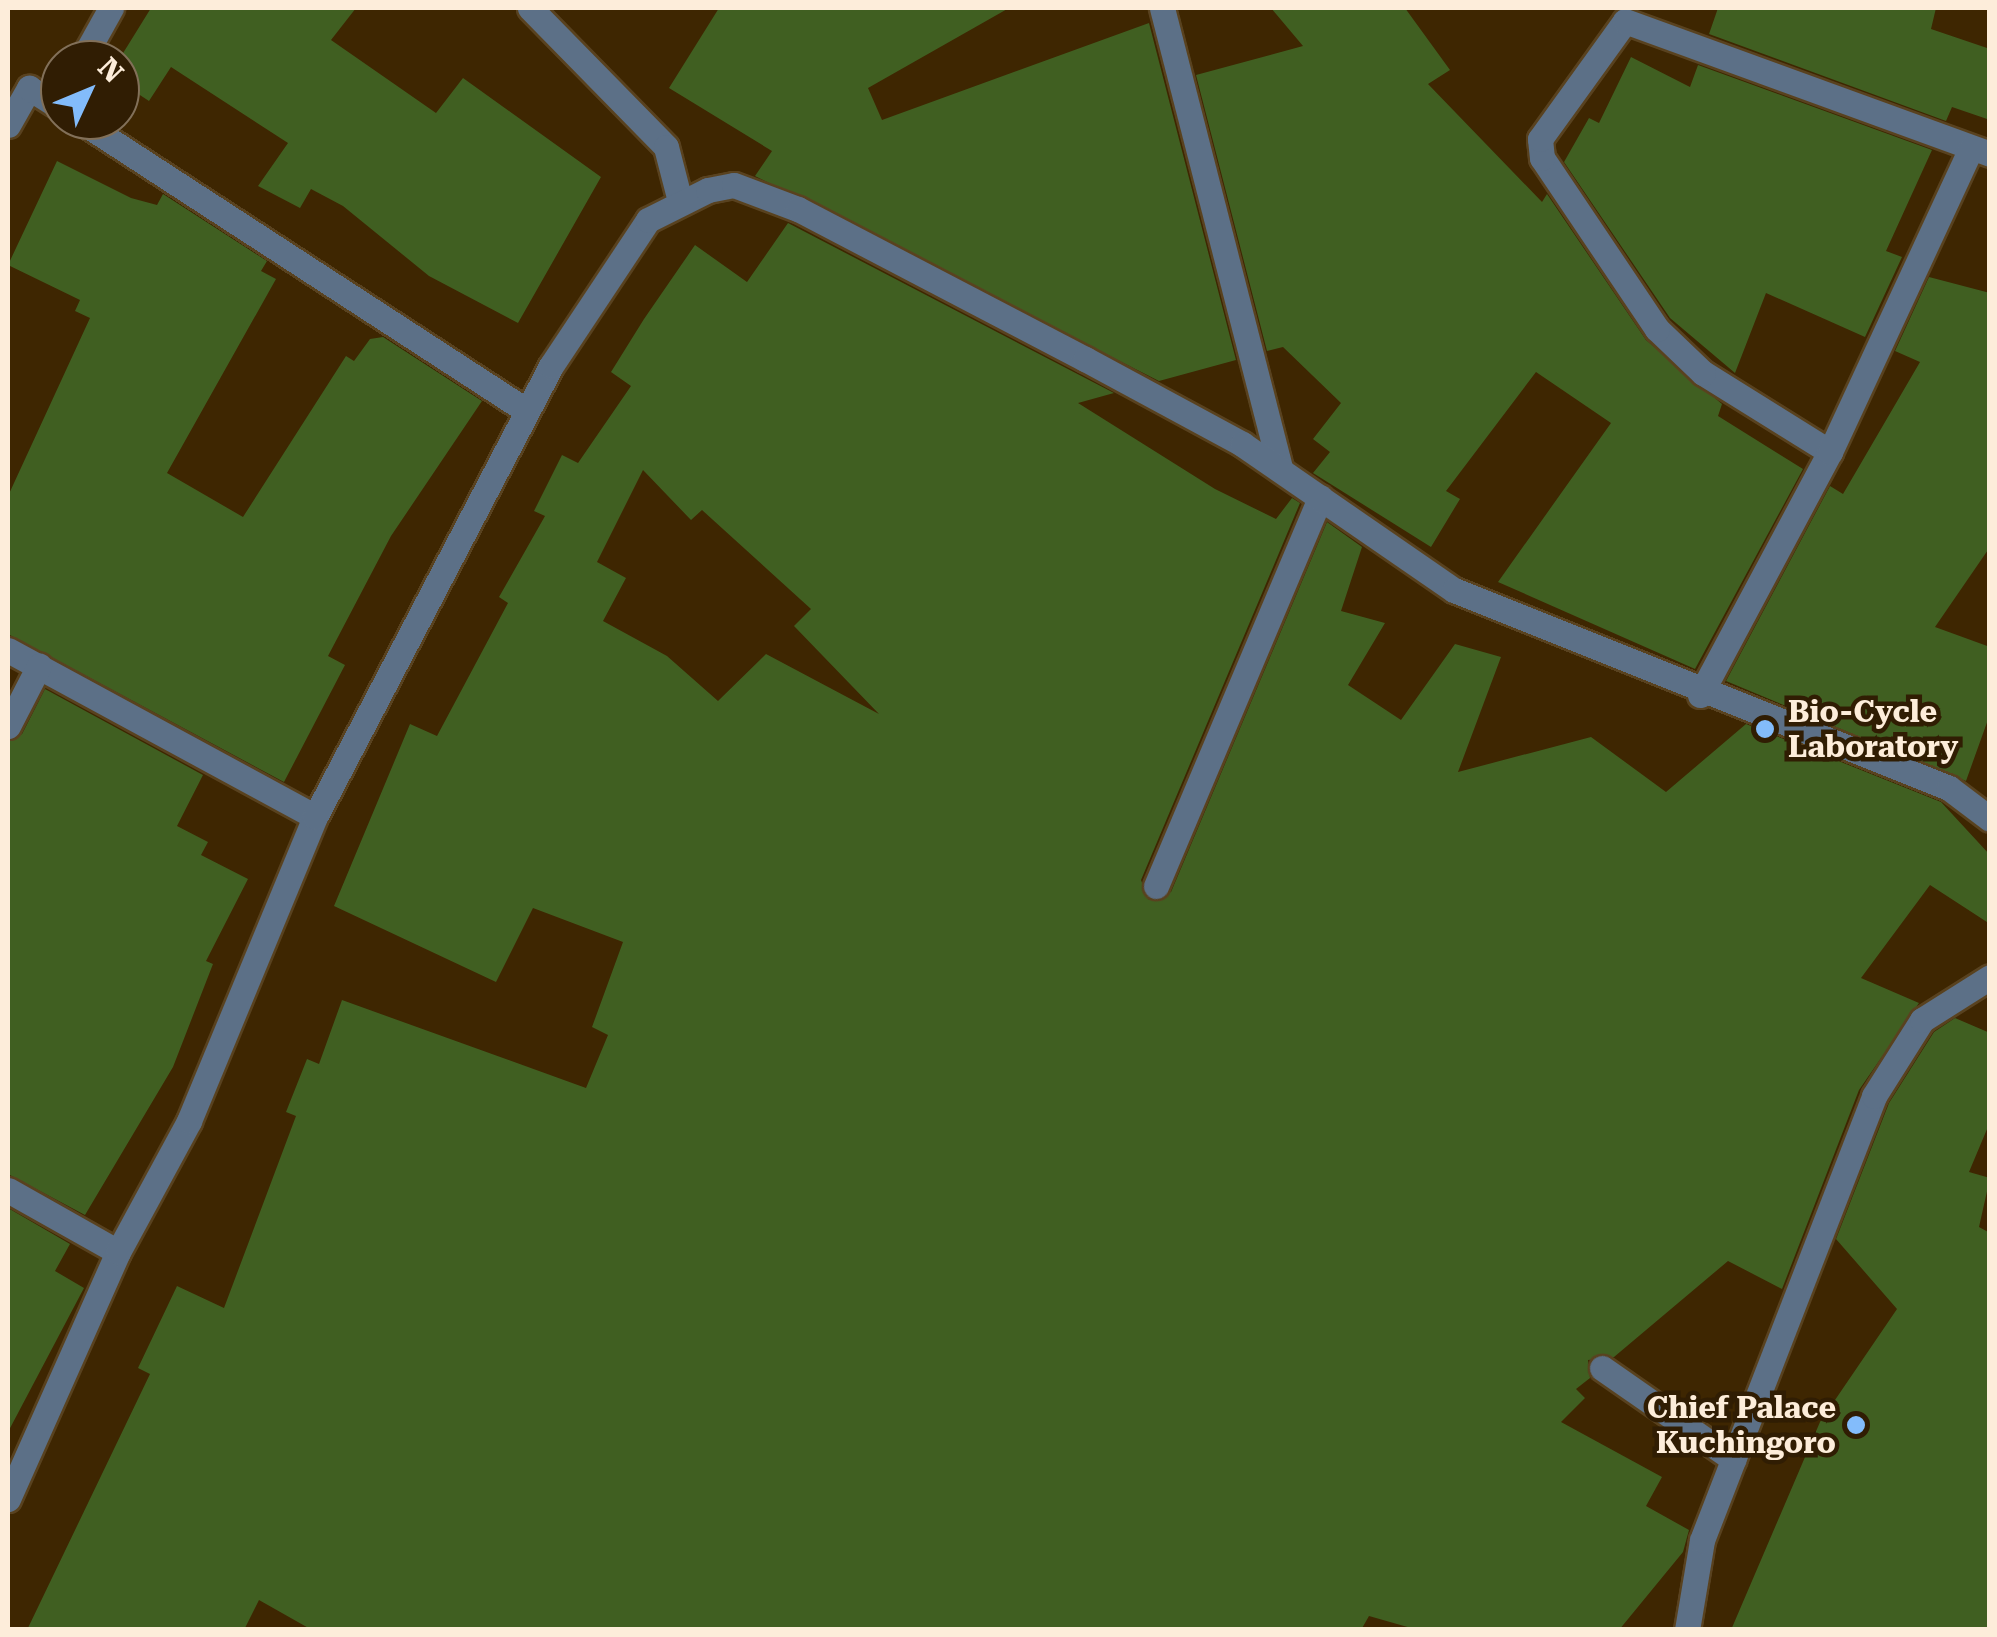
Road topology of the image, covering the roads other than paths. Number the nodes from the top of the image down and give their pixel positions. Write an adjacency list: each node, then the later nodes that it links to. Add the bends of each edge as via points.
1 (112, 8): 4 (street)
2 (530, 8): 9 (street, via 666,147)
3 (1162, 8): 12 (street)
4 (94, 40)
5 (40, 94): 6 (street, via 29,88)
6 (8, 125)
7 (110, 140): 10 (street)
8 (1980, 151): 11 (street); 11 (street, via 1625,21 1540,139 1542,158 1657,329 1704,373)
9 (680, 201): 10 (street, via 648,220); 12 (street, via 734,185 798,209)
10 (527, 412): 18 (street)
11 (1830, 452): 16 (street)
12 (1281, 470): 13 (street)
13 (1320, 497): 16 (street, via 1454,590); 20 (street)
14 (8, 650): 15 (street)
15 (39, 666): 17 (street); 18 (street)
16 (1700, 694): 19 (street, via 1949,788)
17 (8, 726)
18 (316, 817): 23 (street, via 189,1121)
19 (1990, 819)
20 (1156, 886)
21 (1990, 976): 25 (street, via 1922,1020 1874,1096)
22 (8, 1190): 23 (street)
23 (118, 1252): 26 (street)
24 (1602, 1368): 25 (street)
25 (1733, 1459): 27 (street, via 1702,1540)
26 (8, 1499)
27 (1687, 1630)

